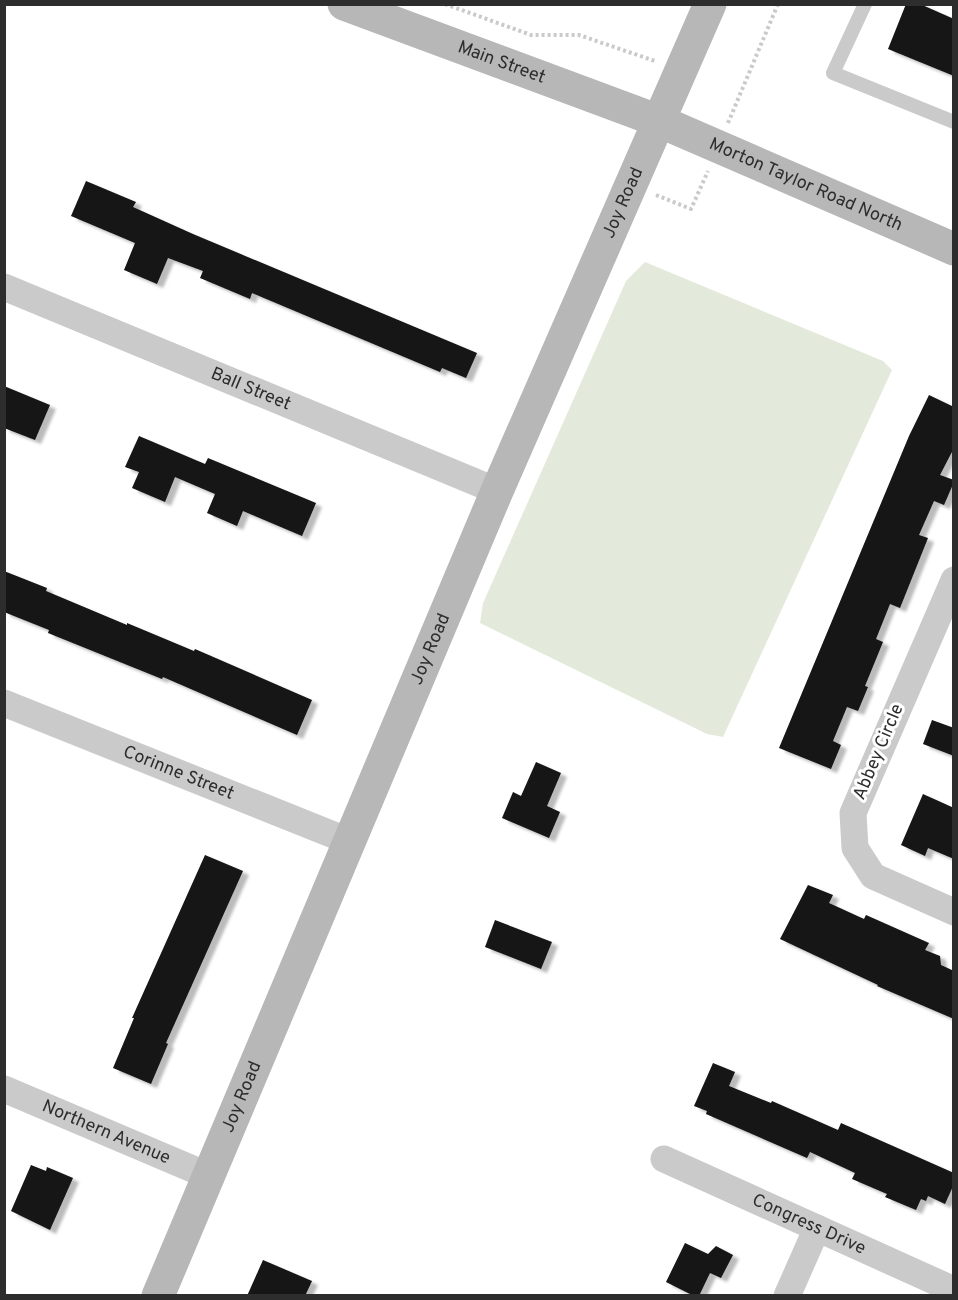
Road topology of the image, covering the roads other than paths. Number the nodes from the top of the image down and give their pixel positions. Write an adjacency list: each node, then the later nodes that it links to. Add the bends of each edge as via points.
1 (344, 4): 4 (street, Main Street)
2 (710, 4): 4 (street, Joy Road)
3 (865, 4): 5 (lane, via 833,73)
4 (659, 121): 6 (street, Morton Taylor Road North); 8 (street, Joy Road)
5 (954, 122)
6 (954, 249)
7 (4, 287): 8 (street, Ball Street)
8 (497, 491): 11 (street, Joy Road)
9 (954, 580): 12 (street, Abbey Circle, via 853,813 855,848 873,876)
10 (4, 703): 11 (street, Corinne Street)
11 (351, 842): 15 (street, Joy Road)
12 (954, 912)
13 (4, 1089): 15 (street, Northern Avenue)
14 (664, 1160): 16 (street, Congress Drive)
15 (209, 1176): 18 (street, Joy Road)
16 (817, 1228): 17 (street, Congress Drive); 19 (street)
17 (954, 1290)
18 (158, 1296)
19 (787, 1296)

